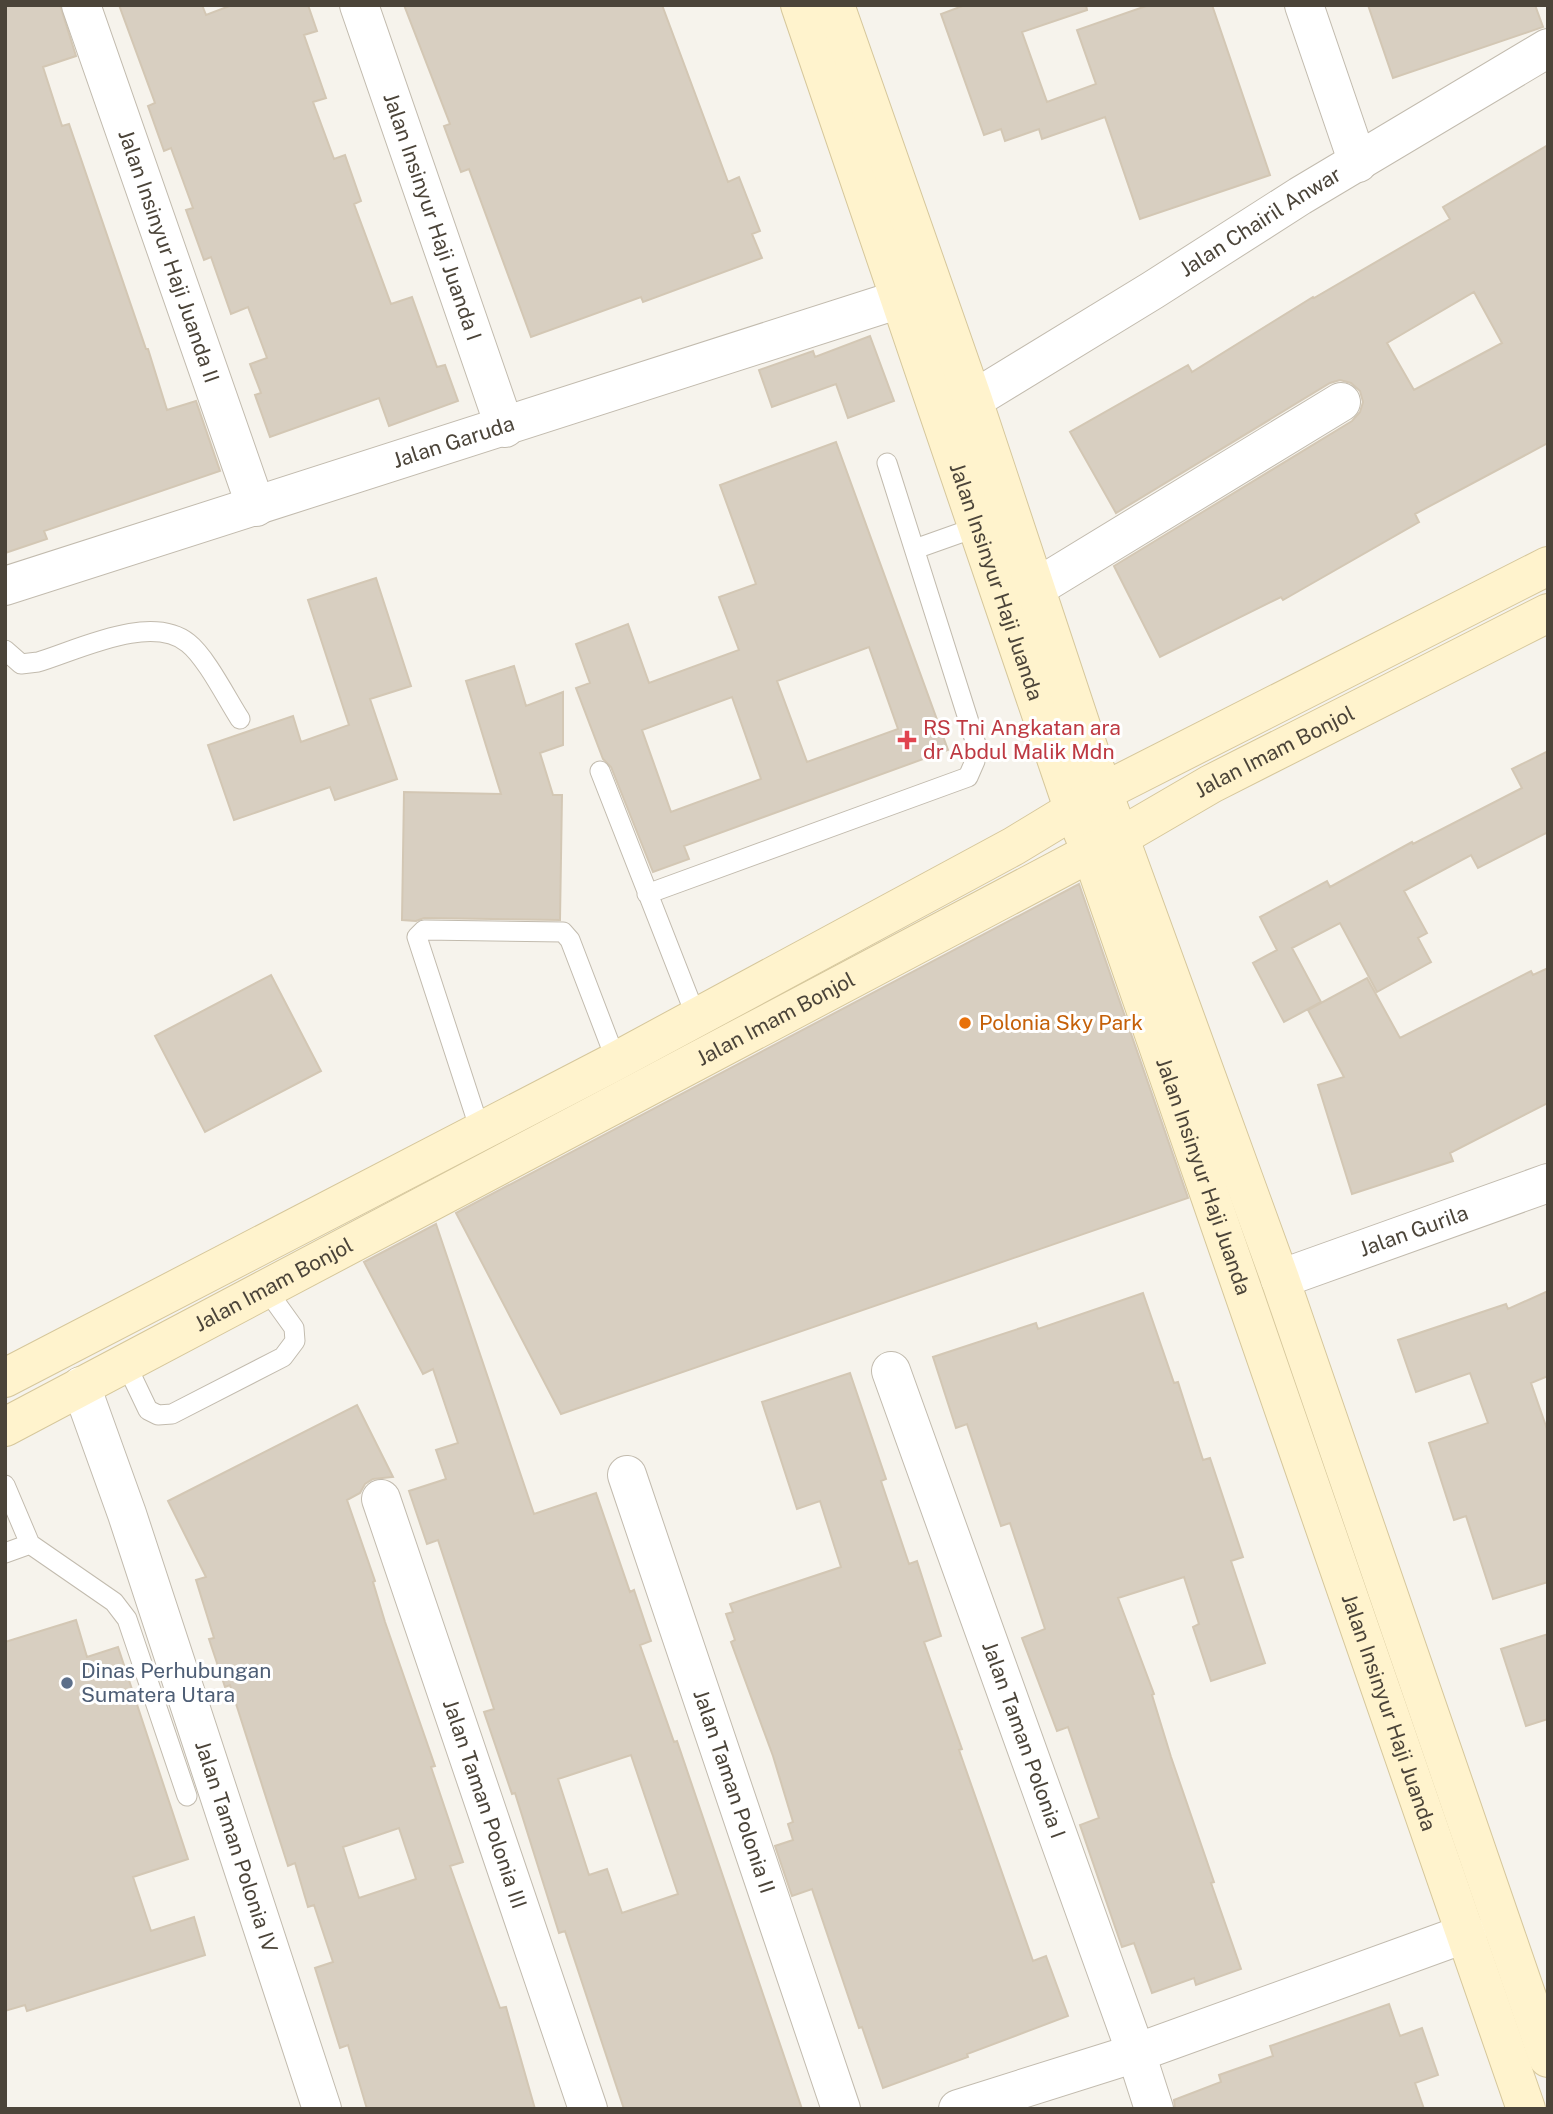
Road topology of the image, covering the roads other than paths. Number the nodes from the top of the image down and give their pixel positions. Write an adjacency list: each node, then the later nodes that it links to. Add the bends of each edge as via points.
1 (81, 5): 13 (street, Jalan Insinyur Haji Juanda II)
2 (359, 5): 11 (street, Jalan Insinyur Haji Juanda I)
3 (800, 5): 8 (main road, Jalan Insinyur Haji Juanda)
4 (835, 5): 9 (main road, Jalan Insinyur Haji Juanda)
5 (1304, 5): 7 (street)
6 (1548, 48): 7 (street, Jalan Chairil Anwar)
7 (1358, 163): 9 (street, Jalan Chairil Anwar)
8 (900, 299): 11 (street, Jalan Garuda); 14 (main road, Jalan Insinyur Haji Juanda)
9 (973, 400): 18 (main road, Jalan Insinyur Haji Juanda)
10 (1341, 402): 18 (street)
11 (505, 428): 13 (street, Jalan Garuda)
12 (887, 463): 15 (lane)
13 (256, 507): 17 (street, Jalan Garuda)
14 (977, 527): 15 (lane); 23 (main road, Jalan Insinyur Haji Juanda)
15 (915, 549): 25 (lane, via 976,744 968,777)
16 (1548, 566): 23 (main road, Jalan Imam Bonjol)
17 (5, 586)
18 (1036, 588): 23 (main road, Jalan Insinyur Haji Juanda)
19 (1548, 613): 24 (main road, Jalan Imam Bonjol, via 1211,784)
20 (5, 650): 21 (lane, via 21,664 137,631 171,634 195,651)
21 (240, 719)
22 (600, 771): 25 (lane)
23 (1088, 802): 24 (main road, Jalan Insinyur Haji Juanda); 26 (main road, Jalan Imam Bonjol)
24 (1105, 844): 27 (main road, Jalan Imam Bonjol); 35 (main road, Jalan Insinyur Haji Juanda); 49 (main road, Jalan Insinyur Haji Juanda)
25 (647, 894): 26 (lane)
26 (696, 1018): 27 (lane); 28 (main road, Jalan Imam Bonjol)
27 (714, 1052): 29 (main road, Jalan Imam Bonjol)
28 (616, 1060): 29 (lane); 30 (main road, Jalan Imam Bonjol); 30 (lane, via 563,932 424,930 418,937)
29 (632, 1096): 33 (main road, Jalan Imam Bonjol)
30 (481, 1130): 31 (main road, Jalan Imam Bonjol)
31 (395, 1175): 33 (main road); 34 (main road, Jalan Imam Bonjol)
32 (1548, 1183): 35 (street, Jalan Gurila)
33 (413, 1212): 36 (main road, Jalan Imam Bonjol)
34 (209, 1272): 37 (main road); 40 (main road, Jalan Imam Bonjol)
35 (1280, 1279): 51 (main road, Jalan Insinyur Haji Juanda)
36 (266, 1289): 37 (main road, Jalan Imam Bonjol); 38 (lane, via 294,1328 295,1338 293,1346 271,1363 172,1414 158,1415 148,1410)
37 (228, 1309): 38 (main road, Jalan Imam Bonjol)
38 (125, 1362): 41 (main road, Jalan Imam Bonjol)
39 (891, 1371): 50 (street, Jalan Taman Polonia I)
40 (5, 1378)
41 (80, 1386): 42 (main road, Jalan Imam Bonjol); 52 (street, Jalan Taman Polonia IV, via 127,1514)
42 (5, 1427)
43 (626, 1475): 54 (street, Jalan Taman Polonia II)
44 (5, 1485): 46 (lane)
45 (382, 1499): 53 (street, Jalan Taman Polonia III)
46 (30, 1544): 47 (lane); 48 (lane, via 114,1602 127,1619)
47 (5, 1553)
48 (187, 1796)
49 (1467, 1933): 50 (street); 57 (main road, Jalan Insinyur Haji Juanda)
50 (1136, 2053): 55 (street); 56 (street, Jalan Taman Polonia I)
51 (1548, 2058)
52 (321, 2109)
53 (587, 2109)
54 (841, 2109)
55 (958, 2109)
56 (1154, 2109)
57 (1526, 2109)

